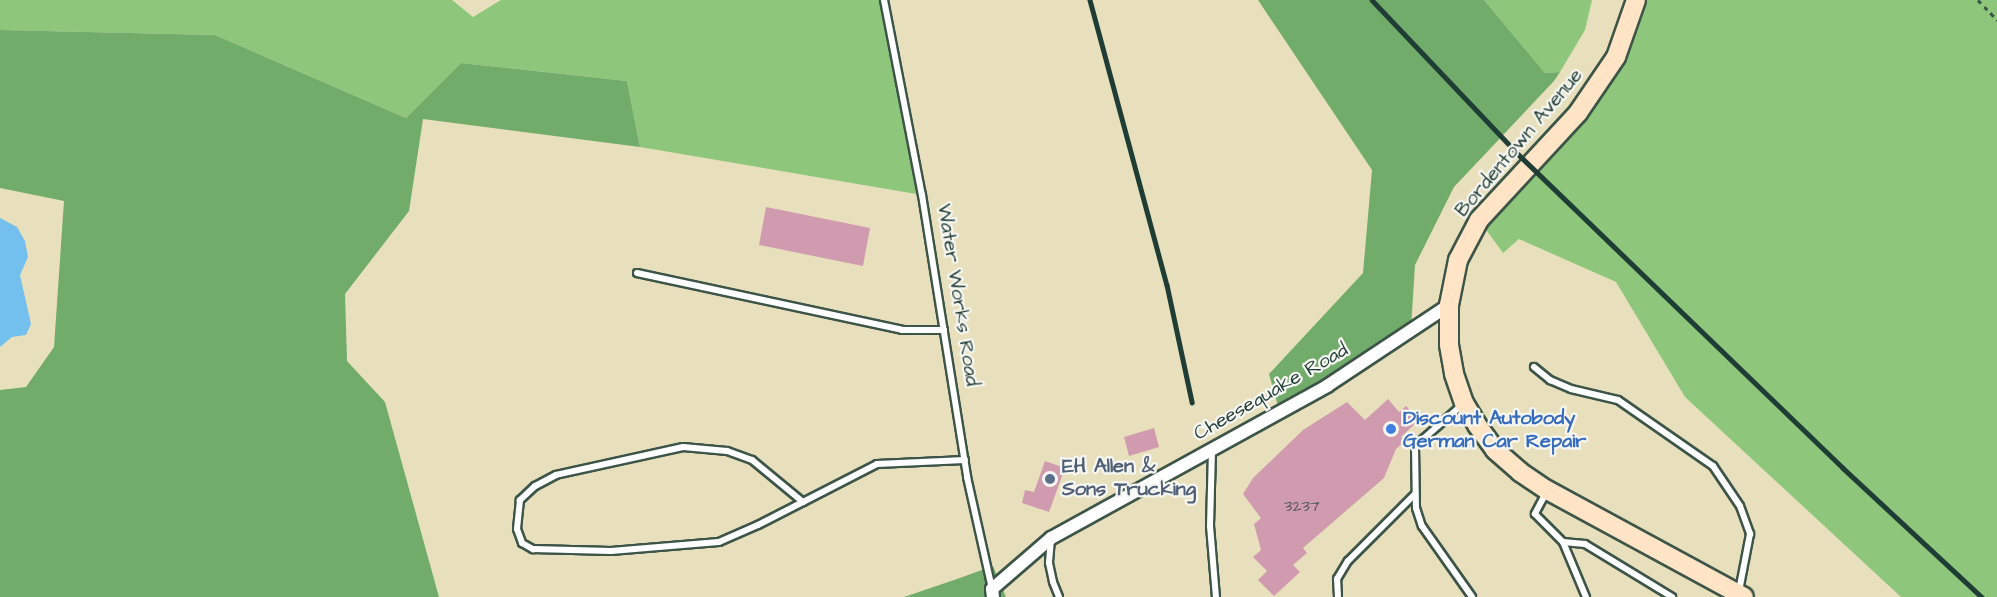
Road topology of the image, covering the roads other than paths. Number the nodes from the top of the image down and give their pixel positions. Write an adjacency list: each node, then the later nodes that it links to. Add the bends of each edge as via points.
1 (884, 0): 5 (lane, Water Works Road)
2 (1636, 0): 4 (main road, Bordentown Avenue, via 1616,57 1578,113 1479,220 1458,260)
3 (637, 273): 5 (lane, via 902,330)
4 (1449, 305): 7 (main road, Bordentown Avenue, via 1449,345); 8 (street, Cheesequake Road, via 1327,386)
5 (944, 330): 9 (lane, Water Works Road)
6 (1534, 367): 16 (lane, via 1550,380 1618,400 1713,466 1740,506 1750,534)
7 (1464, 403): 10 (main road, Bordentown Avenue, via 1495,450); 11 (lane, via 1415,446)
8 (1212, 449): 13 (street, Cheesequake Road); 18 (lane, via 1210,526)
9 (965, 460): 12 (lane, via 877,464); 15 (lane, Water Works Road)
10 (1547, 490): 14 (lane, via 1535,514); 16 (main road, Bordentown Avenue)
11 (1416, 494): 19 (lane, via 1348,561 1337,579); 20 (lane, via 1422,526)
12 (803, 502): 12 (lane, via 719,542 611,550 533,549 522,543 517,529 520,500 556,475 683,447 727,451 752,460)
13 (1051, 538): 15 (street, Cheesequake Road); 17 (lane, via 1049,563)
14 (1563, 542): 21 (lane); 22 (lane, via 1585,544)
15 (993, 593)
16 (1741, 596)
17 (1059, 597)
18 (1216, 597)
19 (1338, 597)
20 (1472, 597)
21 (1586, 597)
22 (1672, 597)

